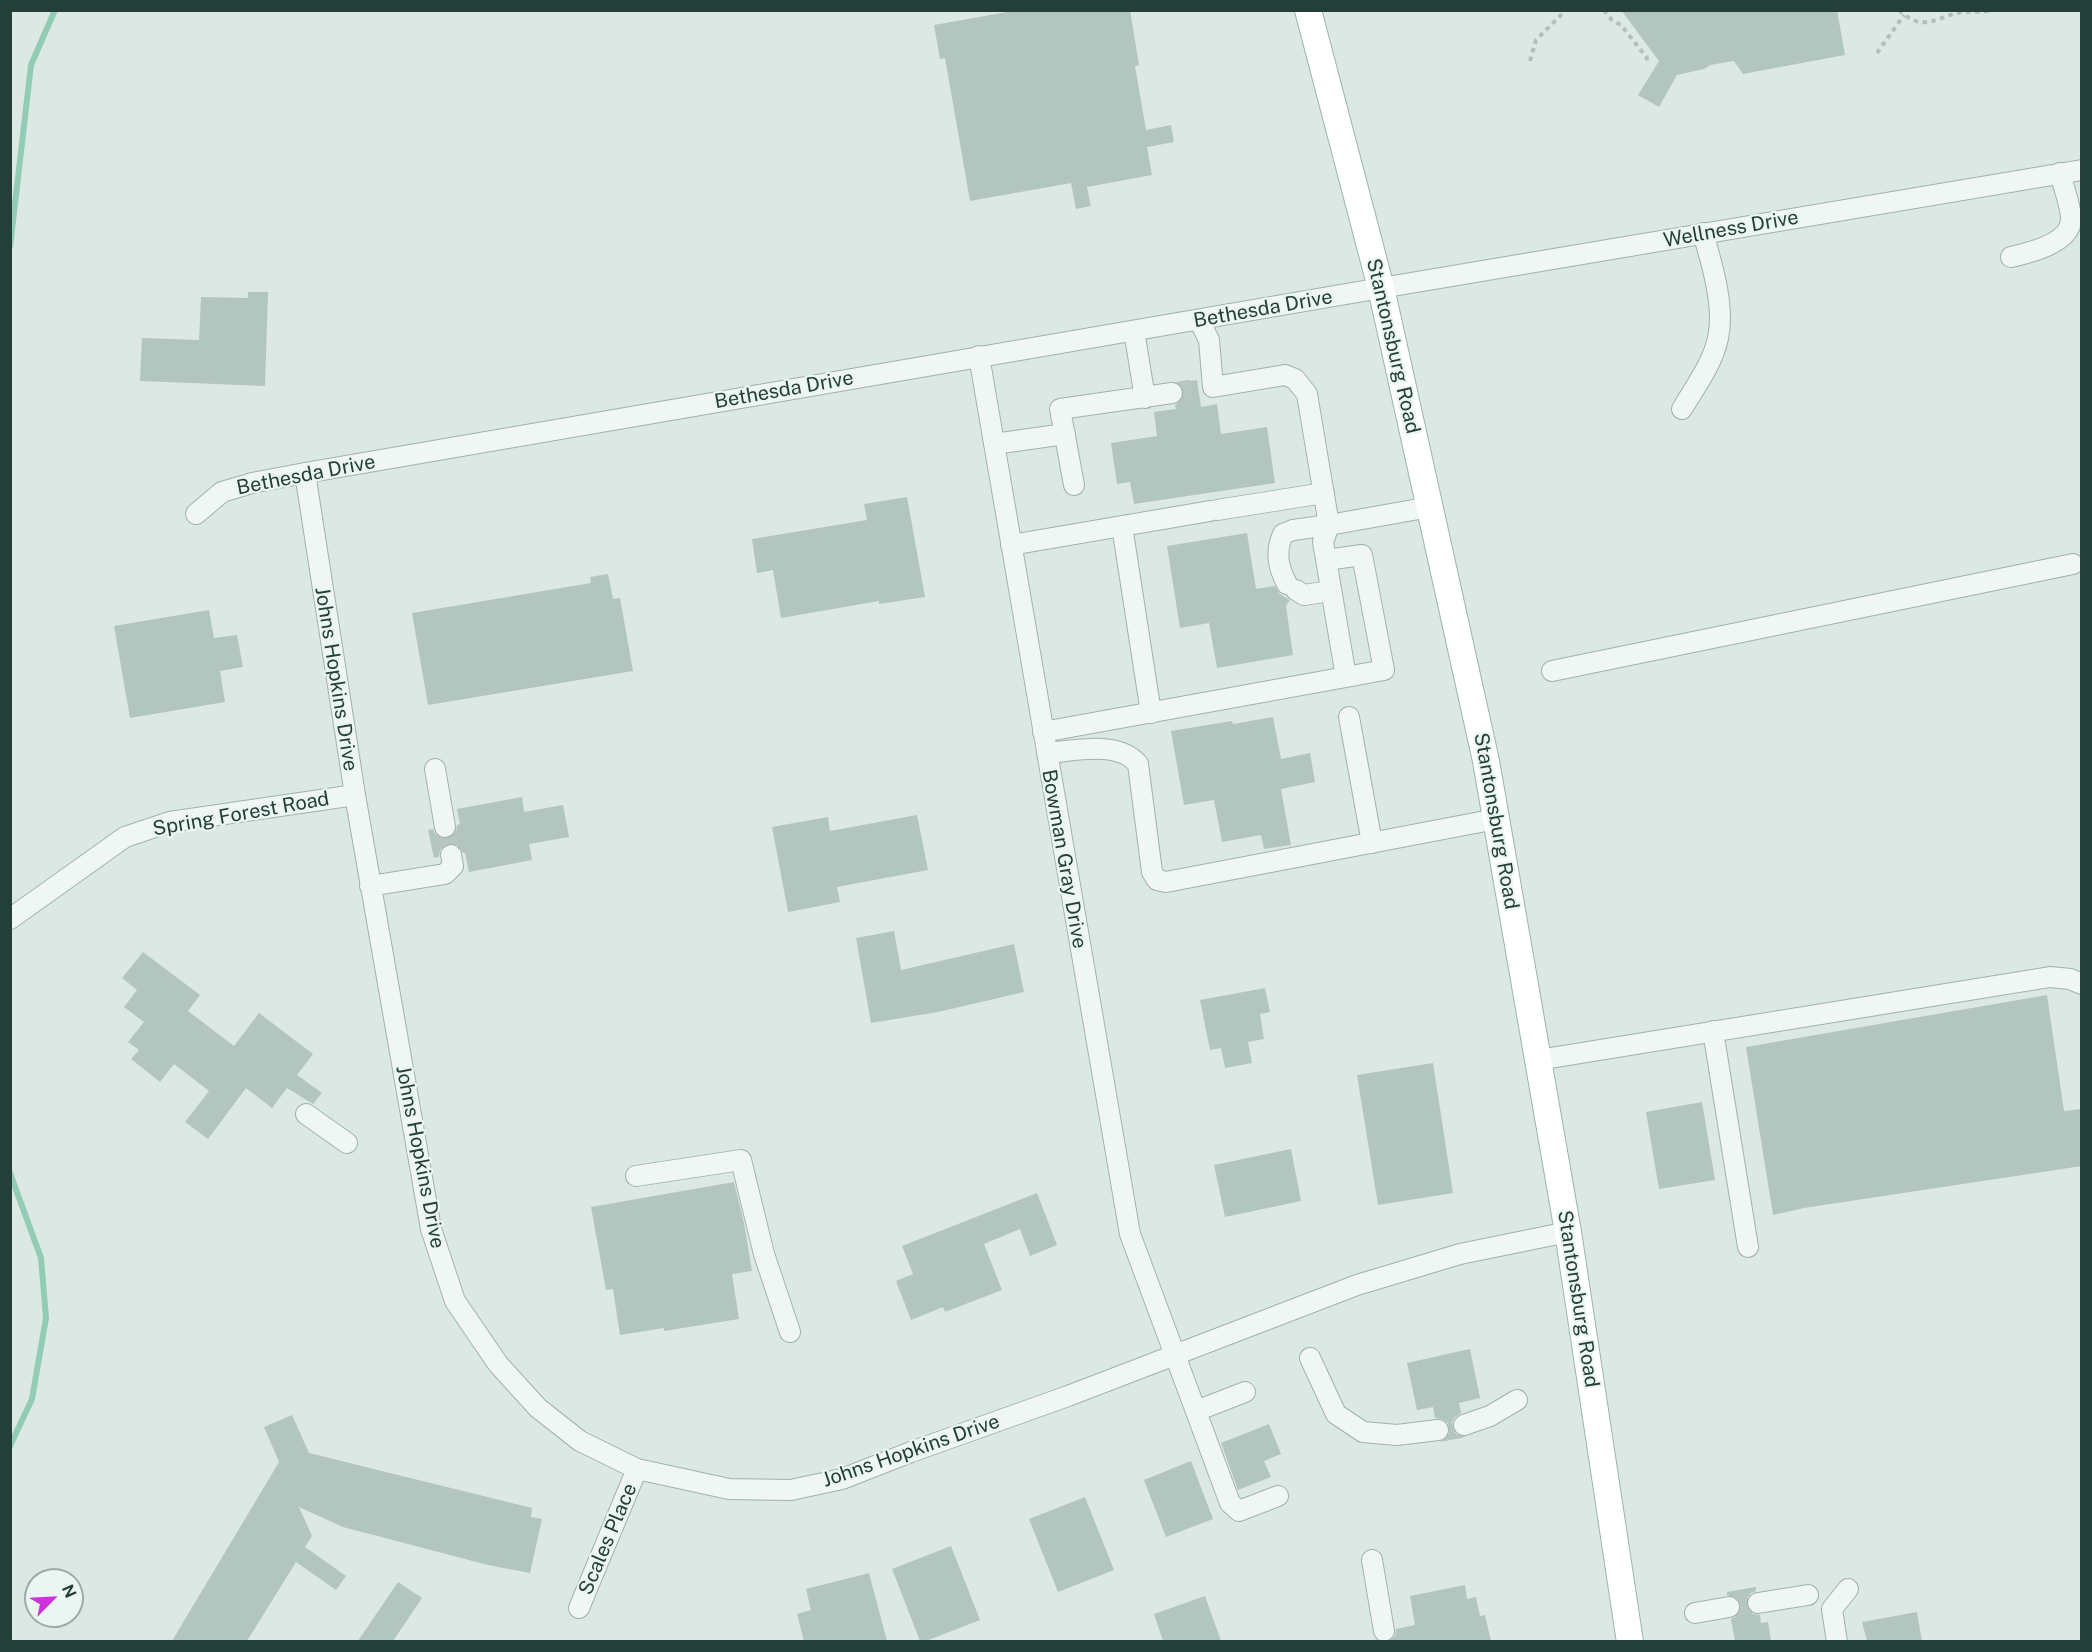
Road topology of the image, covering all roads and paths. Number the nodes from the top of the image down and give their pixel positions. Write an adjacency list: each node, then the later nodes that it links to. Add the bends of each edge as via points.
1 (1308, 10): 14 (main road, Stantonsburg Road)
2 (1566, 10): 8 (path, via 1536,40)
3 (1604, 10): 9 (path, via 1641,50)
4 (1899, 10): 6 (path)
5 (1991, 10): 6 (path, via 1959,12 1925,23)
6 (1904, 15): 7 (path)
7 (1878, 53)
8 (1530, 62)
9 (1646, 63)
10 (2082, 170): 11 (street, Wellness Drive)
11 (2060, 173): 12 (street, Wellness Drive); 13 (street, via 2071,220 2066,232 2052,244)
12 (1703, 233): 14 (street, Wellness Drive); 20 (street, via 1720,310 1718,339)
13 (2011, 257)
14 (1381, 288): 15 (street, Bethesda Drive); 26 (main road, Stantonsburg Road)
15 (1199, 320): 16 (street, Bethesda Drive); 25 (street, via 1209,340 1206,387 1285,375 1295,379 1307,394)
16 (1134, 331): 17 (street, Bethesda Drive); 19 (street)
17 (979, 356): 22 (street, Bowman Gray Drive); 23 (street, Bethesda Drive)
18 (1172, 393): 19 (street)
19 (1145, 398): 21 (street, via 1060,409)
20 (1682, 409)
21 (1065, 434): 22 (street); 24 (street)
22 (994, 444): 30 (street, Bowman Gray Drive)
23 (305, 473): 27 (street, Bethesda Drive, via 222,492); 41 (street, Johns Hopkins Drive)
24 (1074, 485)
25 (1324, 493): 28 (street); 29 (street)
26 (1430, 507): 28 (street); 42 (main road, Stantonsburg Road)
27 (196, 514)
28 (1329, 525): 31 (street, via 1323,542); 33 (street, via 1283,534 1278,554 1281,573 1292,587 1304,595)
29 (1122, 526): 30 (street); 36 (street)
30 (1011, 545): 38 (street, Bowman Gray Drive)
31 (1326, 560): 33 (street); 35 (street, via 1362,555 1384,670)
32 (2073, 564): 34 (street)
33 (1330, 591): 35 (street)
34 (1552, 671)
35 (1346, 677): 36 (street)
36 (1150, 713): 38 (street)
37 (1349, 717): 44 (street)
38 (1043, 732): 39 (street, Bowman Gray Drive)
39 (1047, 753): 44 (street, via 1112,749 1130,755 1138,764 1152,872 1157,880 1166,882); 57 (street, Bowman Gray Drive, via 1130,1234)
40 (435, 769): 43 (street)
41 (355, 795): 46 (street, Johns Hopkins Drive); 47 (street, Spring Forest Road, via 170,822 125,837)
42 (1496, 819): 44 (street); 50 (main road, Stantonsburg Road)
43 (445, 827)
44 (1372, 843)
45 (451, 855): 46 (street, via 453,866 445,874)
46 (370, 886): 64 (street, Johns Hopkins Drive, via 431,1229 455,1300 498,1364 538,1408 580,1440)
47 (10, 919)
48 (2082, 984): 49 (street, via 2050,977)
49 (1713, 1031): 50 (street); 55 (street)
50 (1538, 1060): 54 (main road, Stantonsburg Road)
51 (306, 1114): 52 (street)
52 (347, 1143)
53 (636, 1176): 56 (street, via 741,1160 764,1254)
54 (1569, 1232): 57 (street, Johns Hopkins Drive, via 1460,1254 1357,1284); 74 (main road, Stantonsburg Road)
55 (1748, 1247)
56 (790, 1332)
57 (1175, 1356): 61 (street, Bowman Gray Drive); 64 (street, Johns Hopkins Drive, via 842,1479 791,1490 729,1489)
58 (1310, 1358): 63 (street, via 1336,1414 1363,1432 1397,1436)
59 (1245, 1392): 61 (street)
60 (1516, 1400): 62 (street, via 1490,1416)
61 (1196, 1411): 65 (street, Bowman Gray Drive, via 1230,1503 1239,1510)
62 (1464, 1425)
63 (1437, 1430)
64 (637, 1469): 71 (street, Scales Place)
65 (1278, 1496)
66 (1372, 1560): 73 (street)
67 (1848, 1589): 75 (street, via 1832,1609)
68 (1808, 1595): 69 (street)
69 (1758, 1603)
70 (1729, 1607): 72 (street)
71 (579, 1608)
72 (1695, 1613)
73 (1384, 1631)
74 (1630, 1641)
75 (1837, 1641)

